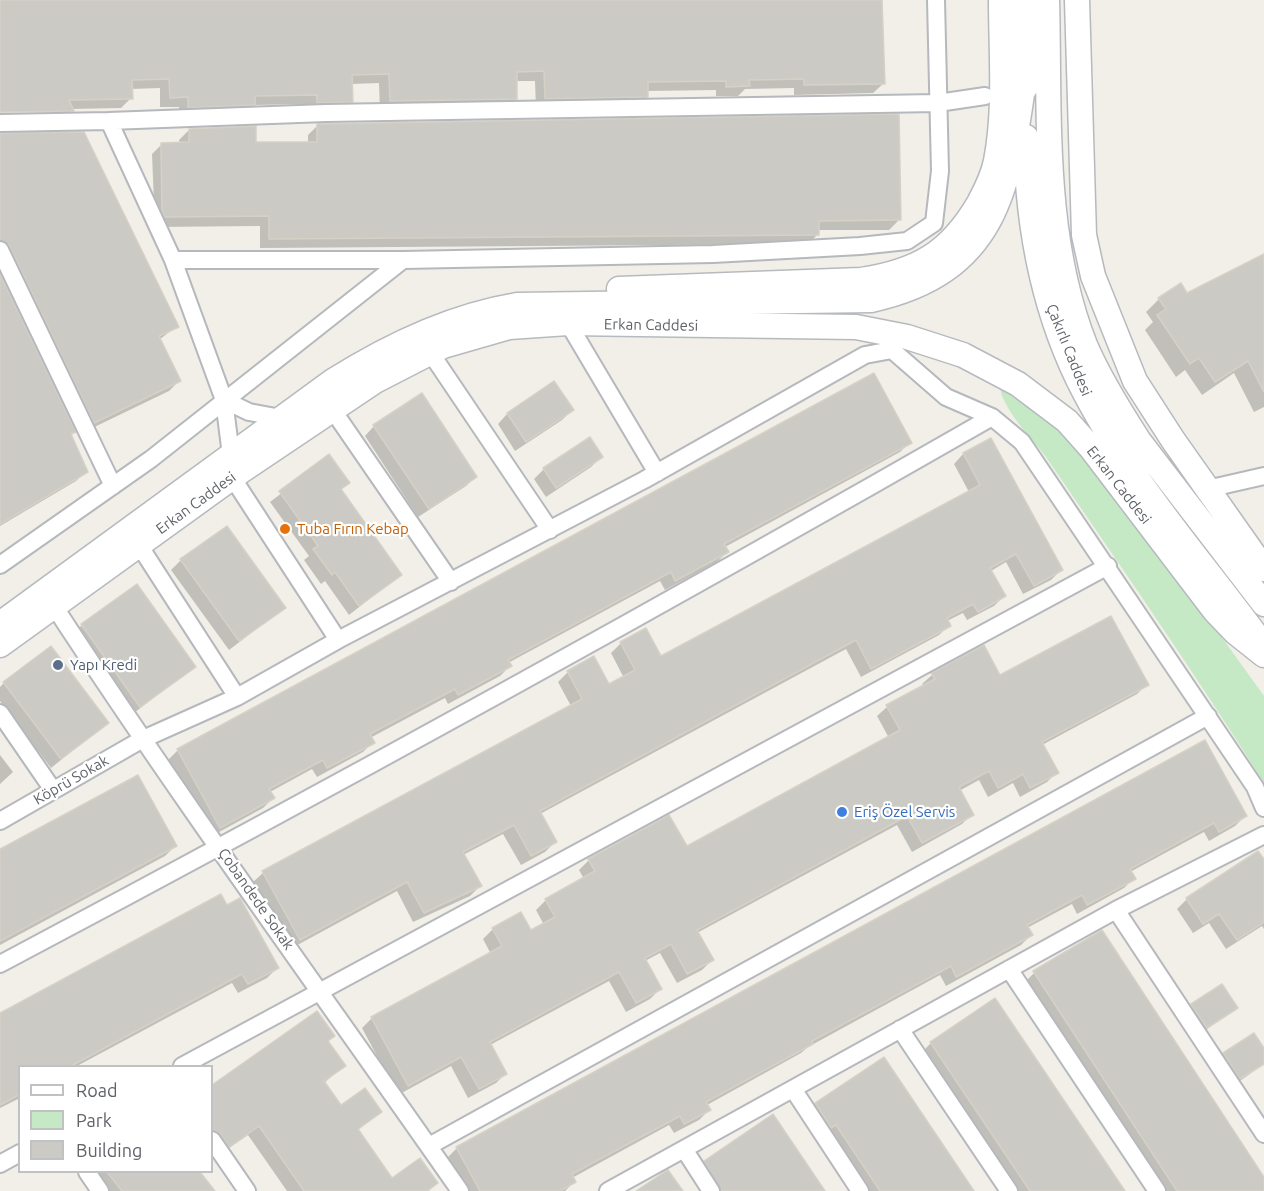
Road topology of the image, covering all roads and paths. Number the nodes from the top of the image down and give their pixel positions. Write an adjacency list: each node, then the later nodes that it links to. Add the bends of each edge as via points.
1 (936, 0): 8 (street)
2 (1001, 0): 14 (main road, via 1000,137 996,164 986,190 960,232 927,260 889,276 861,280 606,290)
3 (1024, 0): 6 (main road, Çakırlı Caddesi)
4 (1047, 0): 32 (main road, Çakırlı Caddesi, via 1053,207 1065,277 1086,346 1139,441)
5 (1077, 0): 25 (main road, via 1084,235 1093,276 1135,381)
6 (1025, 73): 14 (main road, Erkan Caddesi, via 1013,154 994,214 977,241 956,263 930,281 902,293 837,302); 37 (main road, Çakırlı Caddesi, via 1029,209 1053,318 1068,354 1120,453)
7 (985, 96): 8 (street)
8 (938, 103): 9 (street, via 337,113); 13 (street, via 940,171 934,223 907,241 713,254)
9 (110, 121): 10 (street); 12 (street)
10 (0, 123)
11 (0, 250): 24 (street)
12 (173, 260): 13 (street); 17 (street)
13 (403, 260): 17 (street)
14 (517, 305): 20 (main road, Erkan Caddesi, via 468,316 418,335 355,367)
15 (568, 323): 16 (main road, Erkan Caddesi, via 509,327); 22 (street); 38 (main road, Erkan Caddesi, via 856,327 907,337 972,359 1018,384 1067,421 1215,611)
16 (430, 352): 18 (main road, Erkan Caddesi, via 375,381); 26 (street)
17 (224, 400): 20 (street, via 249,412); 21 (street); 24 (street)
18 (332, 410): 21 (main road, Erkan Caddesi); 31 (street)
19 (992, 417): 22 (street, Köprü Sokak, via 946,397 892,350 865,356); 30 (street, via 1022,442); 47 (street, via 752,554)
20 (281, 418): 21 (main road, Erkan Caddesi)
21 (232, 466): 27 (main road, Erkan Caddesi); 34 (main road, Erkan Caddesi); 35 (street)
22 (657, 473): 26 (street, Köprü Sokak)
23 (1264, 476): 25 (street)
24 (113, 486): 29 (street)
25 (1207, 489): 28 (main road)
26 (550, 530): 31 (street, Köprü Sokak)
27 (139, 545): 33 (main road, Erkan Caddesi); 39 (street)
28 (1262, 559)
29 (0, 565)
30 (1108, 566): 41 (street); 51 (street)
31 (451, 582): 35 (street, Köprü Sokak)
32 (1264, 604)
33 (54, 606): 36 (main road, Erkan Caddesi); 42 (street, Çobandede Sokak)
34 (0, 624)
35 (338, 640): 39 (street, Köprü Sokak)
36 (0, 645)
37 (1264, 646)
38 (1264, 654)
39 (237, 697): 42 (street, Köprü Sokak)
40 (0, 713): 43 (street)
41 (1208, 716): 44 (street, via 1255,787); 57 (street)
42 (141, 740): 43 (street, Köprü Sokak); 47 (street, Çobandede Sokak)
43 (53, 790): 45 (street, Köprü Sokak)
44 (1264, 808)
45 (0, 821)
46 (1264, 835): 48 (street)
47 (219, 847): 49 (street); 51 (street, Çobandede Sokak)
48 (1116, 910): 50 (street); 55 (street)
49 (0, 964)
50 (1009, 969): 52 (street); 69 (street)
51 (321, 992): 53 (street); 57 (street, Çobandede Sokak)
52 (900, 1029): 54 (street); 68 (street)
53 (184, 1065)
54 (793, 1089): 58 (street); 67 (street)
55 (1264, 1134)
56 (213, 1141): 63 (street)
57 (429, 1146): 64 (street, Çobandede Sokak)
58 (684, 1149): 65 (street); 66 (street)
59 (18, 1155): 60 (street)
60 (0, 1164)
61 (88, 1173): 62 (street)
62 (100, 1191)
63 (247, 1191)
64 (460, 1191)
65 (608, 1191)
66 (711, 1191)
67 (860, 1191)
68 (1009, 1191)
69 (1156, 1191)

